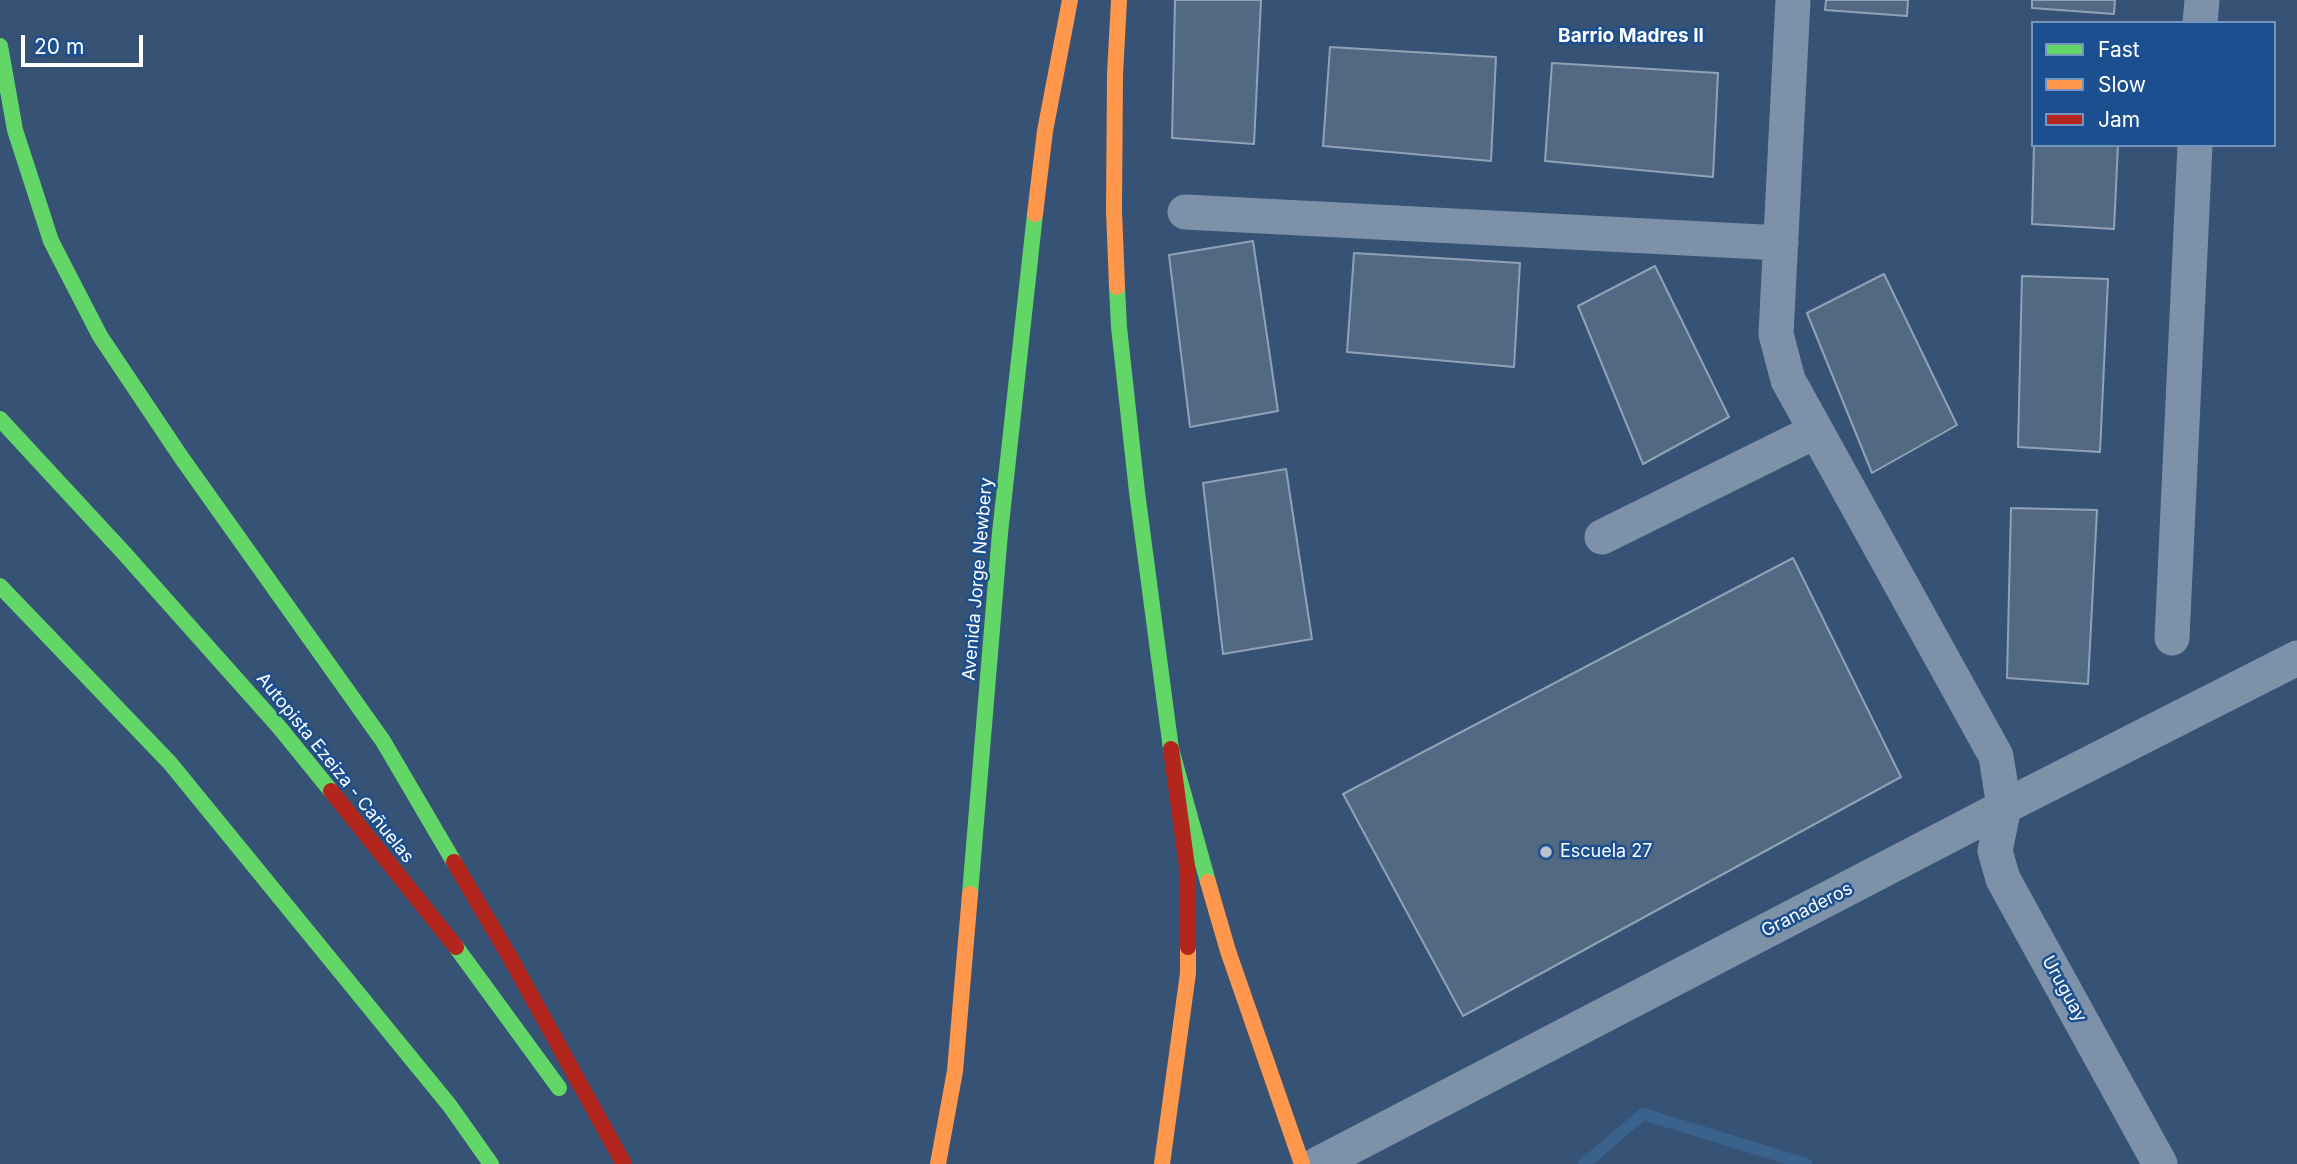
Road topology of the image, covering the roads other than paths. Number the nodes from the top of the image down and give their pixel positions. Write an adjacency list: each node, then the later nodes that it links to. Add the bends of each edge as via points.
1 (1070, 0): 23 (main road, Avenida Jorge Newbery, via 1045,131 1030,261 1000,533 955,1071)
2 (1119, 0): 16 (main road, via 1114,210 1119,327)
3 (1793, 0): 9 (street)
4 (2202, 0): 5 (street)
5 (2200, 21)
6 (0, 46): 22 (main road, via 15,130 51,241 100,336 383,741)
7 (2195, 147): 14 (street)
8 (1185, 212): 9 (street)
9 (1781, 243): 11 (street, via 1776,334 1788,380)
10 (0, 419): 18 (main road, Autopista Ezeiza - Cañuelas, via 279,727 466,960)
11 (1816, 431): 12 (street); 17 (street, via 1996,756)
12 (1602, 537)
13 (0, 586): 20 (main road, via 170,764 450,1106)
14 (2172, 638)
15 (2297, 658): 17 (street, Granaderos)
16 (1171, 749): 24 (main road, via 1188,874 1188,973); 25 (main road, via 1228,951)
17 (2004, 807): 26 (street, Granaderos); 27 (street, Uruguay, via 1995,850 2003,879)
18 (564, 1096)
19 (580, 1119): 21 (main road)
20 (491, 1164)
21 (613, 1164)
22 (624, 1164)
23 (938, 1164)
24 (1162, 1164)
25 (1302, 1164)
26 (1318, 1164)
27 (2160, 1164)

